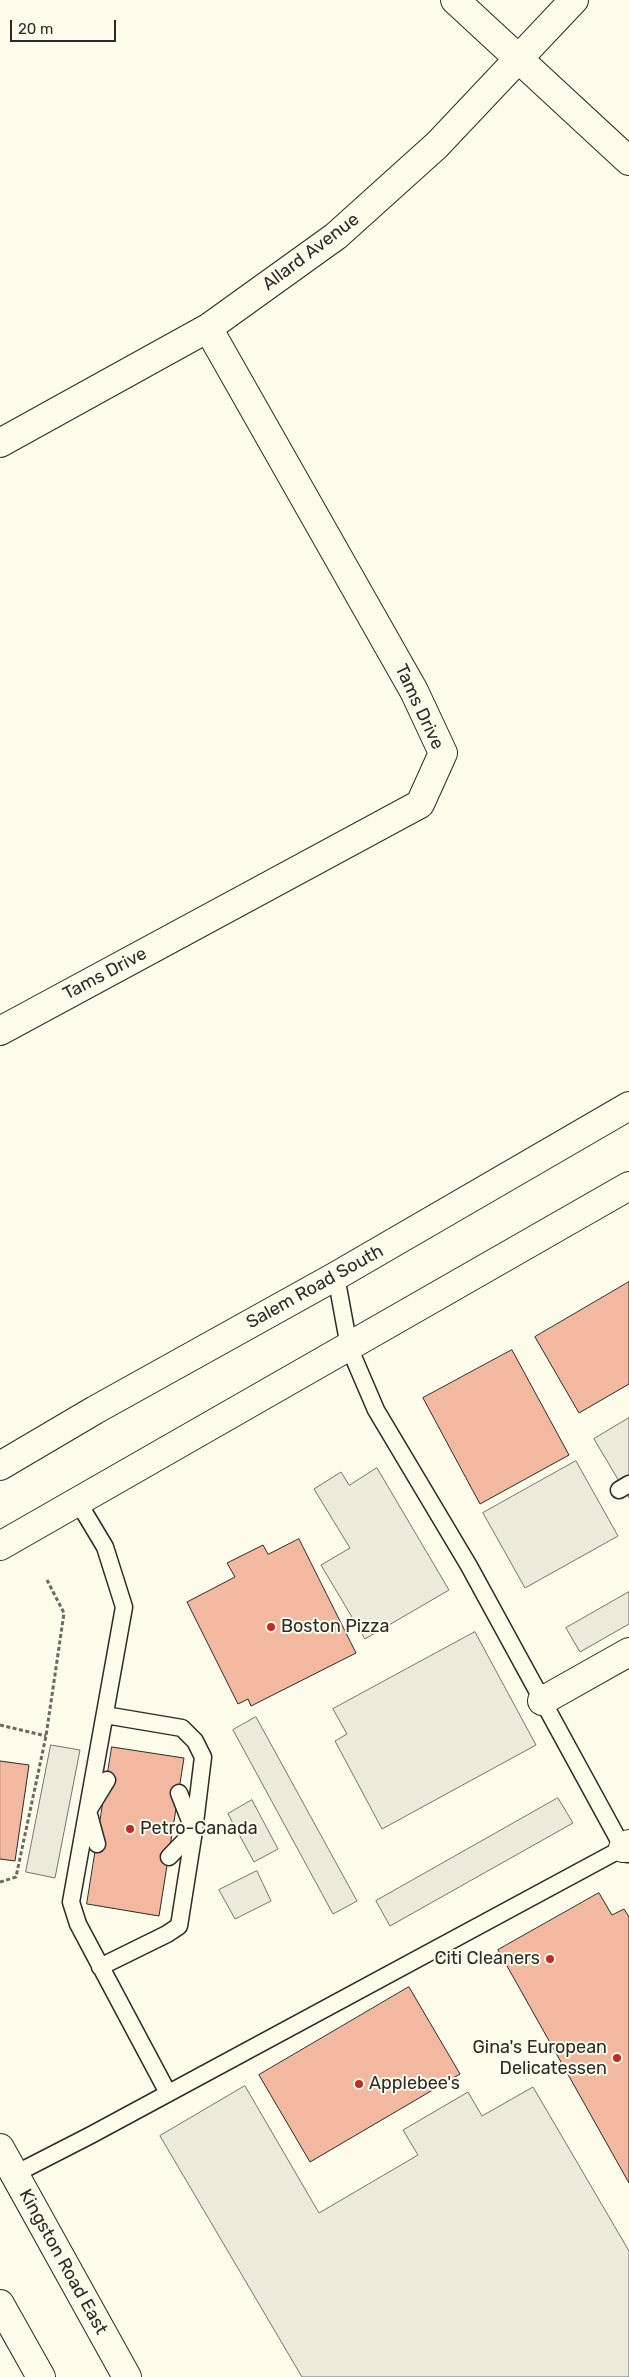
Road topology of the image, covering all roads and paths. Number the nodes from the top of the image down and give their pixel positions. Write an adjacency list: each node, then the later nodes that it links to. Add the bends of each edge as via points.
1 (456, 0): 3 (street)
2 (574, 0): 3 (street, Allard Avenue)
3 (518, 58): 4 (street); 5 (street, Allard Avenue, via 437,145 336,236)
4 (629, 161)
5 (208, 328): 6 (street, Allard Avenue); 7 (street, Tams Drive, via 414,691 443,753 420,804)
6 (0, 443)
7 (0, 1032)
8 (629, 1106): 10 (street, Salem Road South)
9 (629, 1186): 11 (street)
10 (336, 1276): 11 (lane); 12 (street, Salem Road South)
11 (349, 1346): 13 (street); 17 (lane, via 376,1410 469,1566)
12 (0, 1466)
13 (78, 1502): 14 (street); 18 (lane, via 105,1547 124,1607)
14 (0, 1546)
15 (47, 1580): 20 (path, via 64,1613)
16 (629, 1652): 17 (street)
17 (542, 1701): 26 (lane)
18 (105, 1715): 23 (lane); 24 (lane, via 182,1728 195,1741 203,1757)
19 (0, 1725): 20 (path)
20 (46, 1736): 28 (path, via 16,1877)
21 (107, 1780): 23 (lane)
22 (179, 1792): 24 (lane)
23 (88, 1810): 25 (lane); 29 (lane, via 71,1902 78,1924)
24 (194, 1831): 27 (lane); 29 (lane, via 179,1926)
25 (97, 1844)
26 (627, 1850): 30 (lane)
27 (169, 1857)
28 (0, 1882)
29 (100, 1967): 30 (lane)
30 (168, 2093): 32 (lane)
31 (0, 2148): 32 (street, Kingston Road East)
32 (14, 2174): 35 (street, Kingston Road East)
33 (0, 2304): 34 (street)
34 (41, 2377)
35 (127, 2377)

